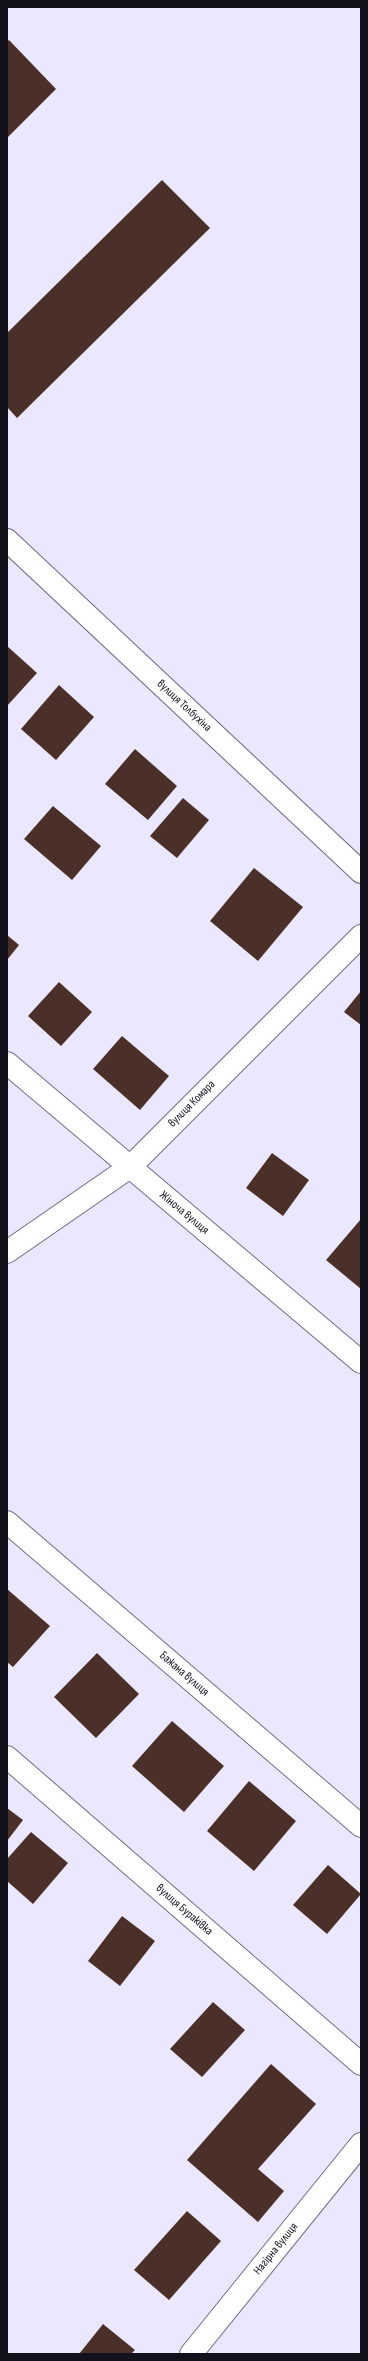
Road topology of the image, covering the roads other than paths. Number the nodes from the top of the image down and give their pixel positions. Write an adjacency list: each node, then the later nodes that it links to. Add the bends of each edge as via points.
1 (9, 546): 2 (street, вулиця Толбухіна)
2 (361, 872)
3 (361, 936): 5 (street, вулиця Комара)
4 (7, 1063): 5 (street, Жіноча вулиця)
5 (130, 1167): 6 (street, вулиця Комара); 7 (street, Жіноча вулиця)
6 (7, 1252)
7 (361, 1362)
8 (7, 1522): 10 (street, Бажана вулиця)
9 (7, 1757): 11 (street, вулиця Бураківка)
10 (361, 1826)
11 (361, 2064)
12 (361, 2144): 13 (street, Нагірна вулиця)
13 (191, 2354)

